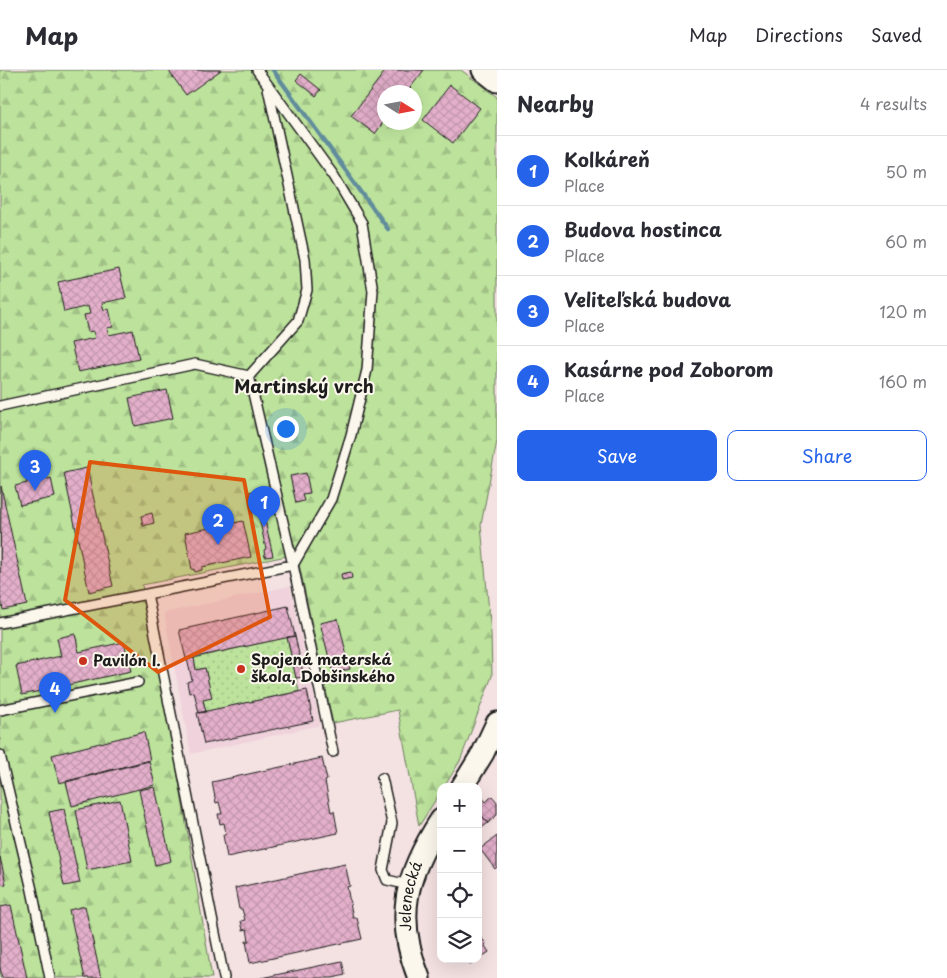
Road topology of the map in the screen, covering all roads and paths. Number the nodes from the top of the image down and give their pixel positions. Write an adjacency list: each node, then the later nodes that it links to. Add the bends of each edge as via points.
1 (257, 70): 4 (lane)
2 (483, 70): 3 (street)
3 (497, 81)
4 (266, 83): 5 (lane, via 305,259 308,290 298,320); 7 (lane, via 334,176 362,223 373,291 367,370 351,435 331,499)
5 (249, 376): 6 (lane, via 196,364); 7 (lane)
6 (0, 406)
7 (293, 565): 8 (lane); 13 (lane)
8 (147, 594): 9 (lane); 20 (lane)
9 (0, 623)
10 (138, 682): 11 (lane)
11 (0, 710)
12 (497, 723): 16 (street)
13 (333, 752)
14 (0, 755): 19 (lane)
15 (382, 778): 18 (lane, via 392,823 383,870 387,880)
16 (464, 783)
17 (437, 826): 18 (street, Jelenecká)
18 (409, 885): 21 (street, Jelenecká, via 405,907 406,933)
19 (50, 978)
20 (224, 978)
21 (419, 978)

